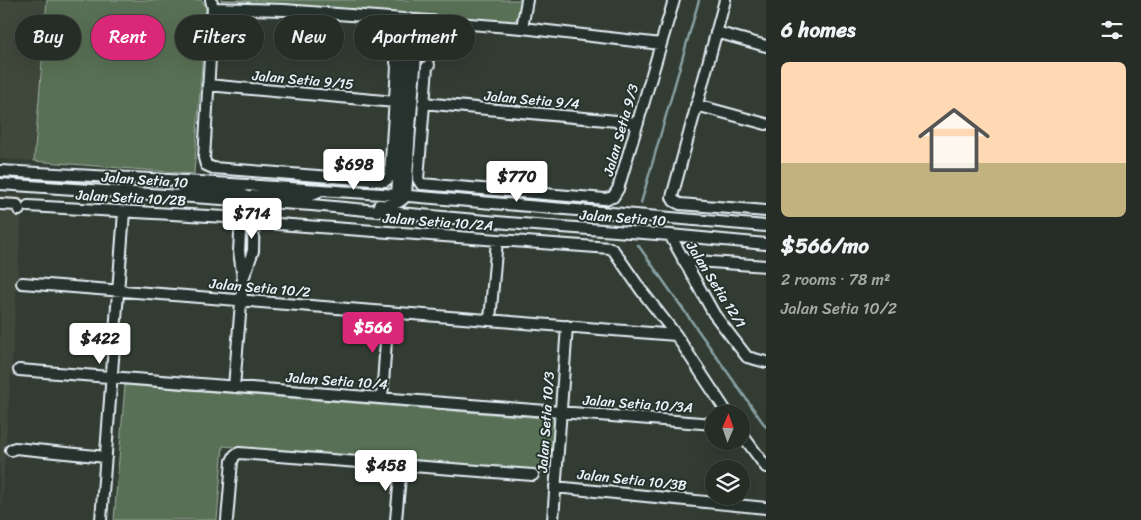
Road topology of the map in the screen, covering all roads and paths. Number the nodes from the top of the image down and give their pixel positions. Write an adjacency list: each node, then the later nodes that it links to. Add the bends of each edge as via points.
1 (527, 0): 7 (street)
2 (674, 0): 9 (street, Jalan Setia 9/3)
3 (726, 0): 8 (street)
4 (212, 4): 5 (street); 14 (street)
5 (354, 15)
6 (475, 25): 7 (street)
7 (522, 28): 9 (street)
8 (716, 32): 10 (street); 17 (street)
9 (661, 44): 18 (street, Jalan Setia 9/3)
10 (766, 46)
11 (413, 60): 24 (street, via 410,128)
12 (396, 62): 15 (street)
13 (429, 65): 16 (street, via 426,67)
14 (208, 85): 15 (street, Jalan Setia 9/15); 15 (street, via 204,158 206,165 213,168 385,181 389,178)
15 (395, 102)
16 (424, 103): 18 (street, Jalan Setia 9/4); 18 (street, Jalan Setia 9/3, via 418,179 420,184 428,185 605,199 613,197)
17 (696, 105): 19 (street); 28 (street, via 672,197 674,201)
18 (638, 123)
19 (766, 124)
20 (0, 171): 21 (street, Jalan Setia 10)
21 (169, 180): 23 (street, Jalan Setia 10); 25 (street, via 186,188 238,192)
22 (0, 184): 25 (street, Jalan Setia 10)
23 (322, 190): 24 (street, Jalan Setia 10); 25 (street, via 302,197 260,195)
24 (401, 197): 27 (street, via 387,206 336,202); 31 (street, via 412,208 422,211); 33 (street, Jalan Setia 10)
25 (248, 200): 27 (street, Jalan Setia 10); 41 (street, via 252,251 243,279)
26 (0, 204): 29 (street, Jalan Setia 10/2B)
27 (312, 204): 31 (street, Jalan Setia 10)
28 (766, 211)
29 (124, 212): 30 (street, Jalan Setia 10/2B); 40 (street)
30 (232, 219)
31 (481, 220): 34 (street, Jalan Setia 10)
32 (264, 223): 35 (street, Jalan Setia 10/2A)
33 (766, 226)
34 (670, 235): 36 (street, Jalan Setia 10); 37 (street, Jalan Setia 12/1)
35 (497, 240): 43 (street); 45 (street, Jalan Setia 10/2A, via 610,248)
36 (766, 244)
37 (684, 260): 38 (street); 46 (street, Jalan Setia 12/1, via 714,314 747,357)
38 (766, 266)
39 (22, 283): 40 (street, Jalan Setia 10/2)
40 (118, 291): 41 (street, Jalan Setia 10/2); 48 (street)
41 (241, 300): 42 (street, Jalan Setia 10/2); 49 (street)
42 (388, 312): 43 (street, Jalan Setia 10/2); 50 (street)
43 (490, 320): 44 (street, Jalan Setia 10/2)
44 (567, 326): 45 (street, Jalan Setia 10/2); 52 (street, Jalan Setia 10/3)
45 (676, 335): 51 (street)
46 (766, 362)
47 (19, 370): 48 (street, Jalan Setia 10/4)
48 (112, 377): 49 (street, Jalan Setia 10/4); 56 (street)
49 (234, 387): 50 (street, Jalan Setia 10/4)
50 (382, 398): 52 (street, Jalan Setia 10/4)
51 (722, 405)
52 (560, 412): 53 (street, Jalan Setia 10/3A); 60 (street, Jalan Setia 10/3)
53 (705, 423)
54 (750, 445): 58 (street)
55 (11, 450): 56 (street)
56 (106, 457): 62 (street)
57 (401, 465): 59 (street); 63 (street, via 239,453 232,461); 64 (street)
58 (766, 467)
59 (533, 475)
60 (555, 487): 61 (street, Jalan Setia 10/3B); 65 (street, Jalan Setia 10/3)
61 (766, 508)
62 (101, 520)
63 (227, 520)
64 (396, 520)
65 (553, 520)

